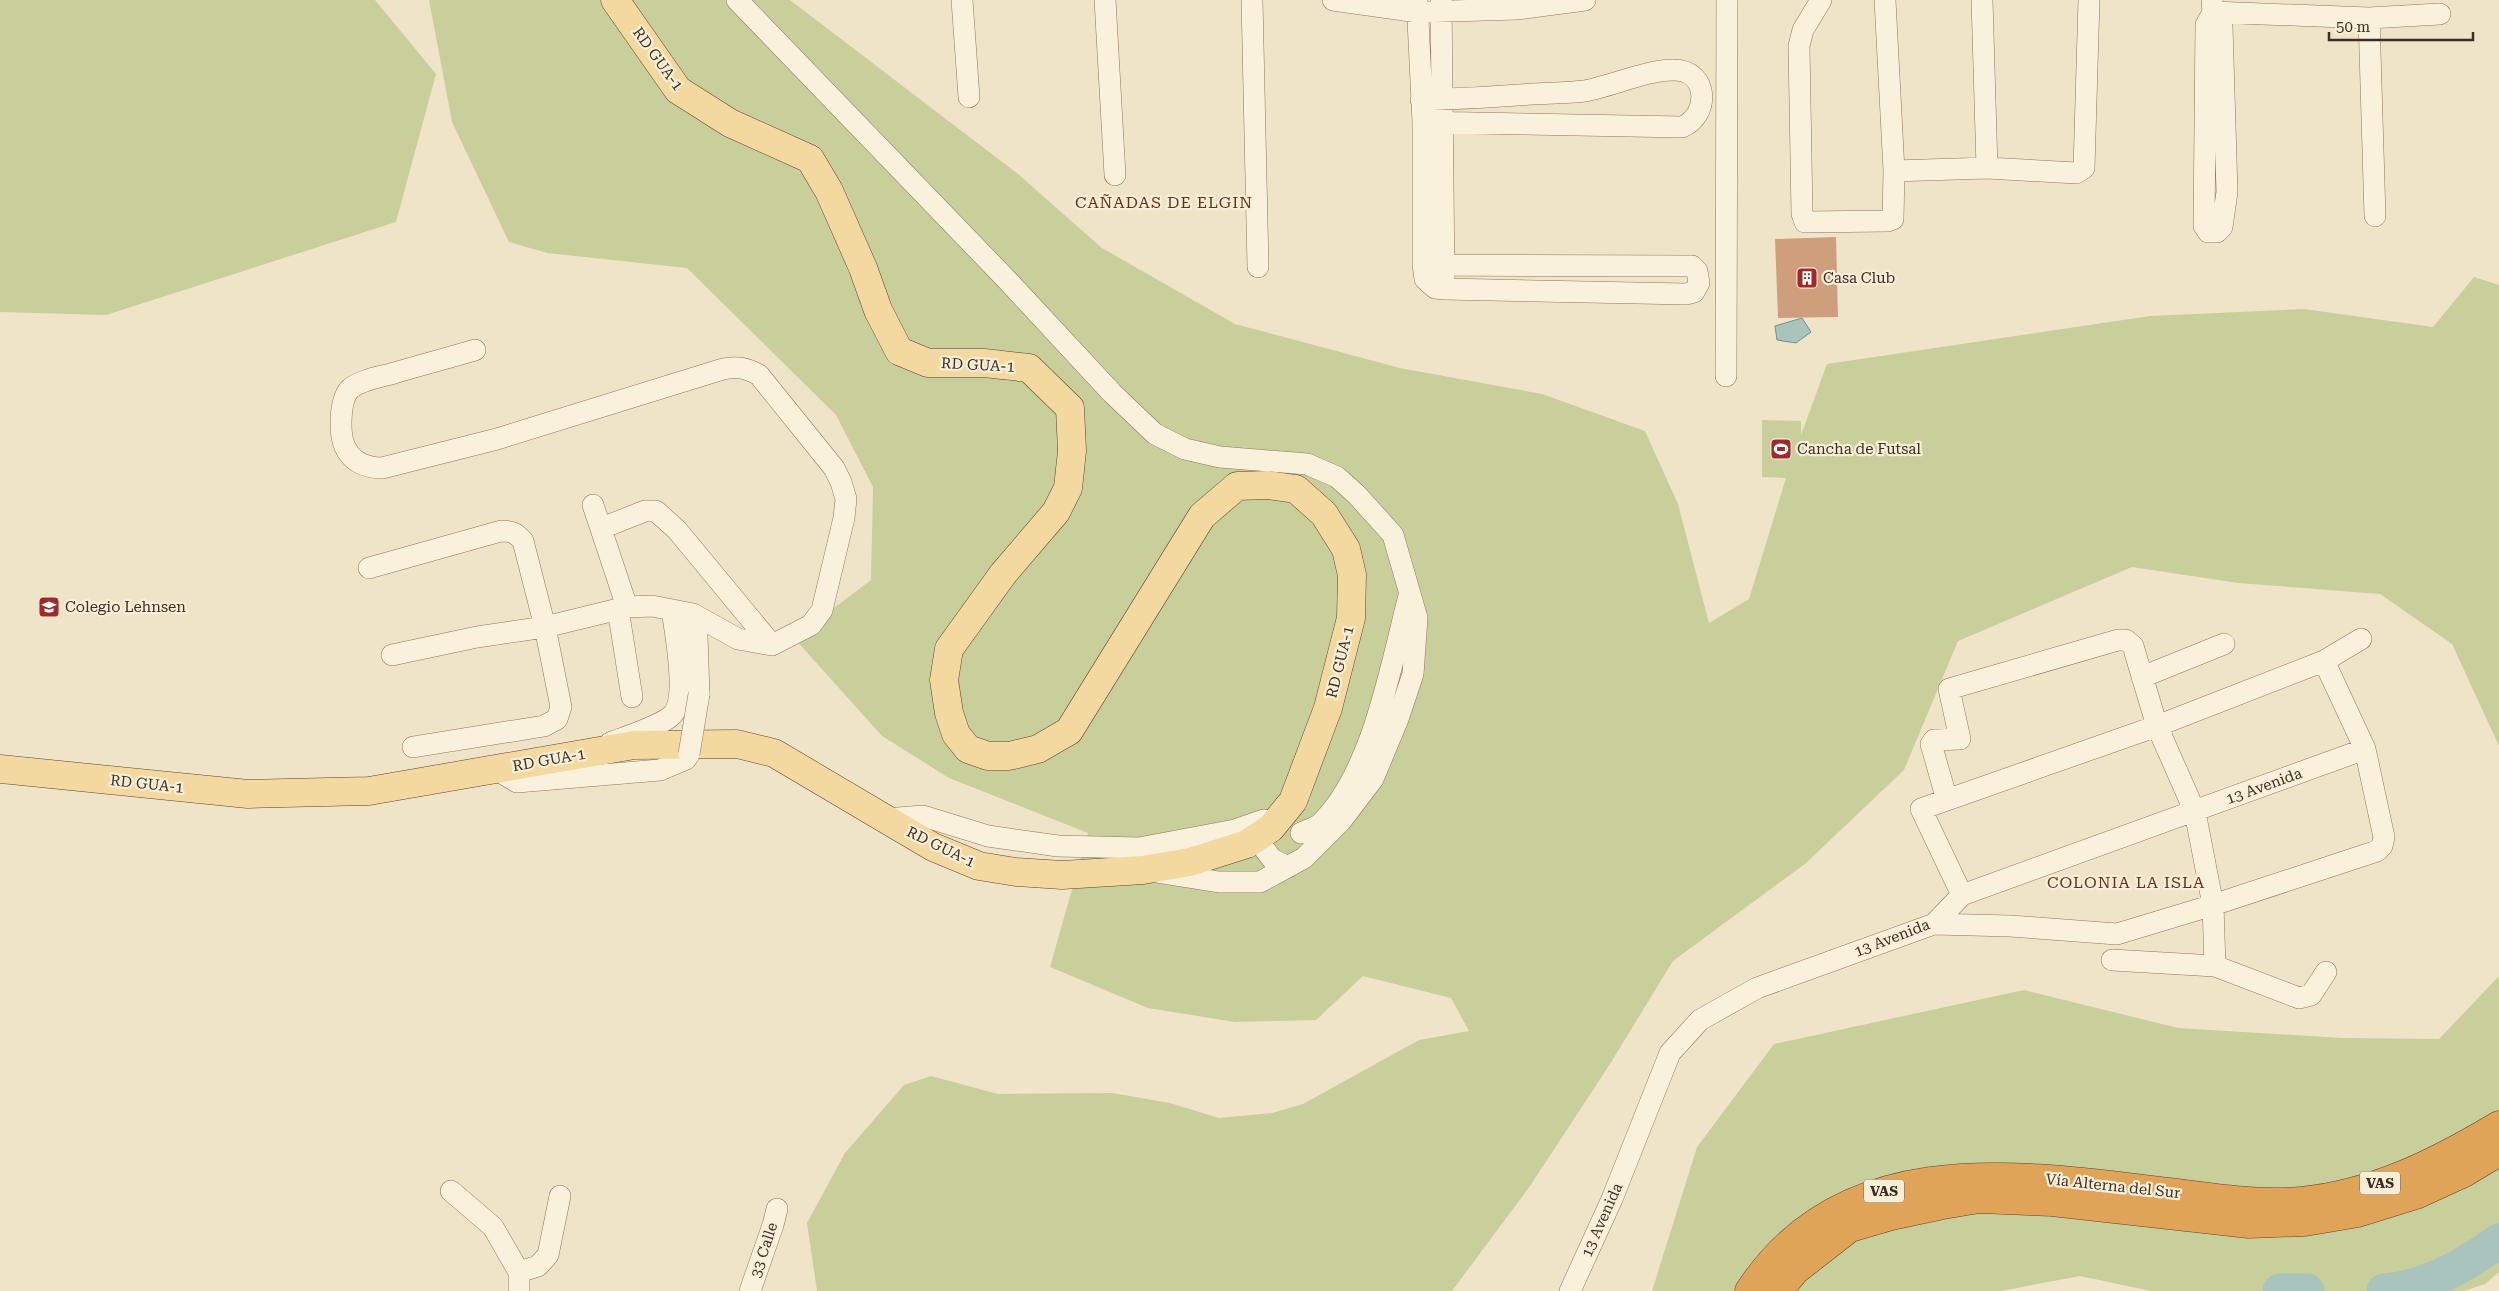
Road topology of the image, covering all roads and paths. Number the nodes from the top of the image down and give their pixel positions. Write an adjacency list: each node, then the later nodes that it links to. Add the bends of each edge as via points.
1 (615, 0): 53 (main road, RD GUA-1, via 678,90 730,123 810,159 829,191 864,268 878,310 899,351 928,363 984,363 1029,368 1070,408 1072,451 1068,488 1056,512 1003,574 950,649 944,680 949,713 956,734 968,749 988,756 1009,756 1038,749 1070,731 1202,516 1237,486 1268,485 1296,489 1324,514 1346,549 1352,575 1351,618 1328,708 1293,801 1271,828)
2 (737, 0): 32 (street, via 1112,393 1155,434 1194,451 1220,457 1307,464 1337,477 1393,535)
3 (962, 0): 18 (street)
4 (1105, 0): 23 (street)
5 (1252, 0): 26 (street)
6 (1333, 0): 13 (street)
7 (1585, 0): 14 (street, via 1517,10)
8 (1821, 0): 22 (street, via 1803,30 1799,46 1802,219 1805,222 1891,221)
9 (1885, 0): 22 (street)
10 (1982, 0): 21 (street)
11 (2089, 0): 21 (street, via 2084,168 2076,173)
12 (1728, 2): 28 (street)
13 (1418, 6): 14 (street); 19 (street)
14 (1441, 6): 19 (street)
15 (2212, 6): 15 (street, via 2206,25 2204,226 2212,233 2222,227 2227,192 2222,26); 17 (street)
16 (2440, 14): 17 (street)
17 (2369, 18): 24 (street)
18 (969, 98)
19 (1432, 100): 20 (street); 20 (street, via 1584,91 1674,70 1690,72 1698,78 1701,90 1698,116 1682,127)
20 (1432, 122): 25 (street)
21 (1987, 168): 22 (street)
22 (1894, 171)
23 (1115, 175)
24 (2376, 216)
25 (1433, 265): 25 (street, via 1425,279 1435,288 1445,289 1686,294 1694,292 1699,283 1692,266)
26 (1258, 267)
27 (476, 350): 39 (street, via 368,380 350,389 344,401 342,434 343,443 352,457 366,466 382,468 498,439 723,369 741,367 759,375 834,468 846,499 822,610 811,625)
28 (1726, 376)
29 (593, 505): 30 (street)
30 (602, 528): 33 (street); 39 (street, via 645,511 656,511 677,530)
31 (369, 568): 36 (street, via 510,531 523,541)
32 (1410, 590): 54 (street, via 1370,738 1344,792 1320,824); 55 (street, via 1417,618 1413,674 1373,779 1341,821 1304,858)
33 (623, 608): 34 (street, via 652,606); 36 (street); 43 (street)
34 (672, 610): 35 (street); 47 (street, via 679,695 674,712 664,720)
35 (693, 614): 39 (street, via 738,639); 49 (street, bridge, via 699,694 686,759 660,770 517,782)
36 (545, 627): 40 (street); 45 (street, via 560,707 557,719 544,726)
37 (2361, 640): 41 (street)
38 (2224, 644): 42 (street)
39 (772, 645)
40 (392, 654)
41 (2324, 661): 44 (street); 46 (street)
42 (2142, 677): 44 (street); 50 (street, via 2133,646 2126,640 2118,640 1949,690 1960,739 1934,740 1931,744)
43 (632, 697)
44 (2157, 726): 50 (street); 51 (street)
45 (413, 747)
46 (2365, 749): 51 (street, 13 Avenida); 58 (street, via 2384,837 2382,846)
47 (587, 753): 49 (main road, RD GUA-1); 52 (main road, RD GUA-1, via 634,745 738,744 774,753)
48 (0, 769): 49 (main road, RD GUA-1, via 248,794 369,791)
49 (497, 770)
50 (1947, 800): 57 (street, via 1921,810)
51 (2195, 812): 57 (street, 13 Avenida); 58 (street)
52 (886, 819): 53 (street, via 923,816 988,836 1058,846 1140,848 1235,830); 56 (main road, RD GUA-1, via 933,846 979,866 1062,875)
53 (1260, 829): 55 (street, via 1272,859); 56 (main road, RD GUA-1, via 1220,854)
54 (1301, 833)
55 (1288, 867): 56 (street, via 1260,882 1219,882)
56 (1143, 870)
57 (1962, 895): 59 (street, 13 Avenida)
58 (2213, 905): 59 (street, via 2116,934); 61 (street)
59 (1934, 924): 72 (street, 13 Avenida, via 1757,988 1700,1020 1670,1053 1612,1199)
60 (2112, 960): 61 (street)
61 (2215, 966): 62 (street, via 2299,998 2311,994)
62 (2326, 972)
63 (2499, 1125): 69 (highway, Vía Alterna del Sur / VAS, via 2409,1174 2351,1192)
64 (2499, 1152): 69 (highway, Vía Alterna del Sur / VAS, via 2464,1173 2416,1195 2358,1213 2305,1222)
65 (2052, 1190): 69 (highway, Vía Alterna del Sur / VAS); 73 (highway, Vía Alterna del Sur / VAS, via 1974,1176 1938,1179 1885,1191 1843,1206 1810,1227 1782,1251); 74 (highway, Vía Alterna del Sur / VAS, via 1978,1199 1891,1216 1850,1228 1796,1270)
66 (451, 1192): 70 (street, via 493,1227)
67 (560, 1196): 70 (street, via 548,1255)
68 (777, 1209): 71 (street, 33 Calle)
69 (2250, 1213)
70 (519, 1281)
71 (750, 1291)
72 (1570, 1291)
73 (1749, 1291)
74 (1778, 1291)

